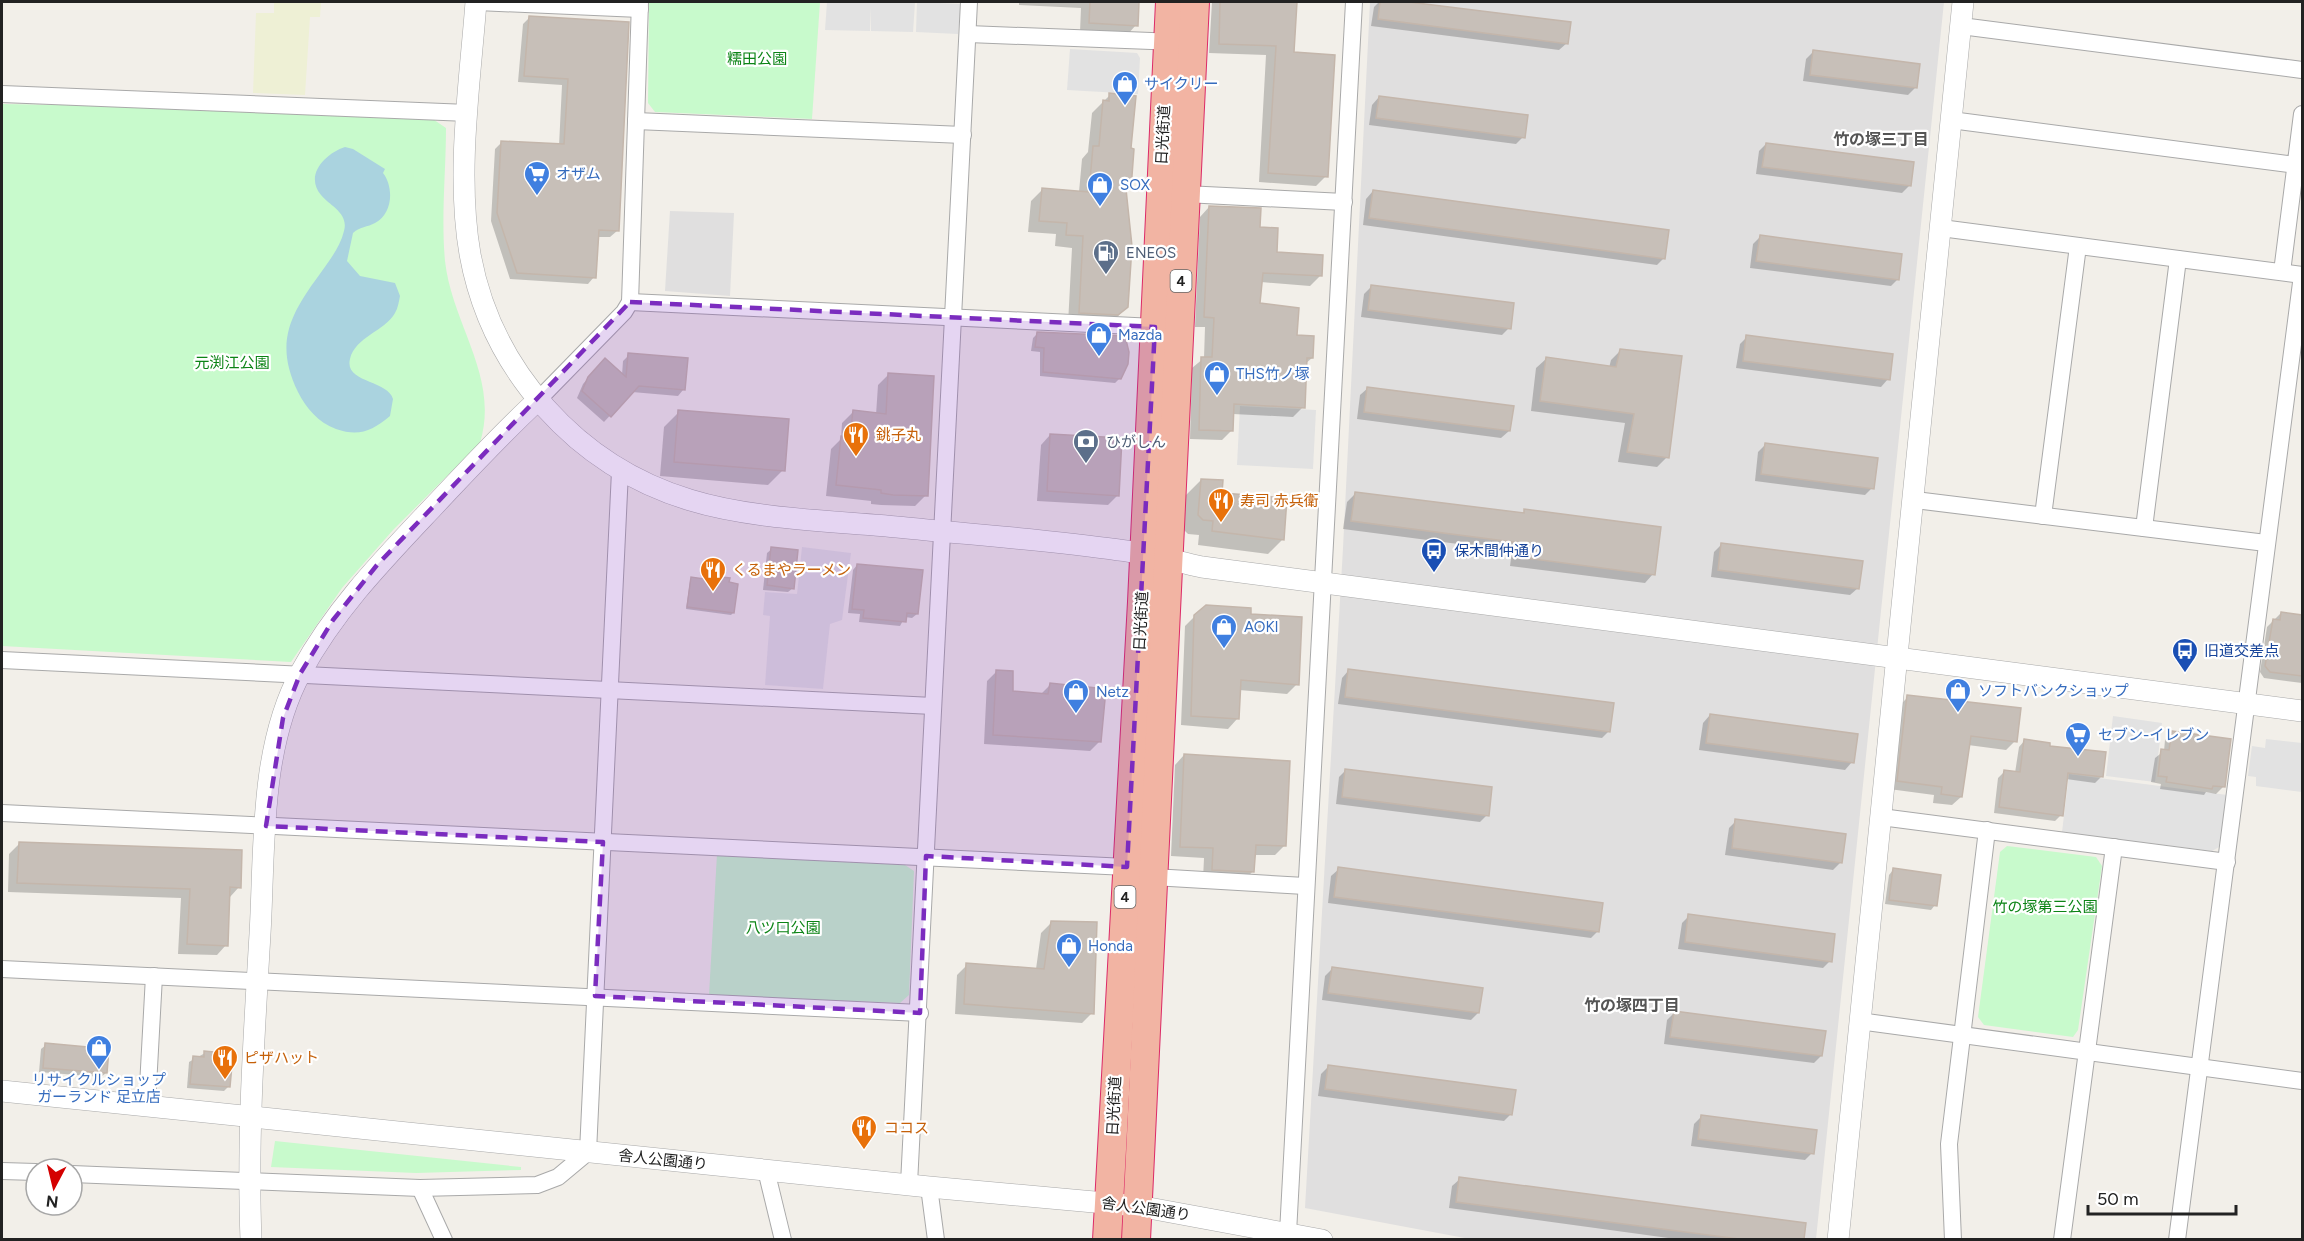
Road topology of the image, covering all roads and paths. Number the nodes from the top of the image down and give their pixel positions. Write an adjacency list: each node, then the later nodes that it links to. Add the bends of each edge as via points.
1 (477, 2): 7 (street); 13 (street)
2 (969, 2): 9 (street)
3 (1170, 2): 10 (highway, 日光街道 / 4)
4 (1195, 2): 10 (highway, 日光街道 / 4)
5 (1354, 2): 20 (street)
6 (1964, 2): 8 (street)
7 (640, 5): 16 (street)
8 (1961, 26): 11 (street); 15 (street)
9 (968, 34): 10 (street); 17 (street)
10 (1180, 42): 19 (highway, 日光街道 / 4); 28 (highway, 日光街道 / 4)
11 (2302, 70)
12 (2, 94): 13 (street)
13 (468, 113): 29 (street, via 466,219 477,285 500,344)
14 (2302, 114): 18 (street)
15 (1951, 120): 18 (street); 21 (street)
16 (636, 121): 17 (street); 26 (street)
17 (963, 135): 27 (street)
18 (2296, 165): 24 (street)
19 (1185, 194): 20 (street); 36 (highway, 日光街道 / 4)
20 (1344, 202): 37 (street)
21 (1941, 228): 22 (street); 31 (street)
22 (2078, 246): 23 (street); 32 (street)
23 (2178, 259): 24 (street); 33 (street)
24 (2282, 272): 25 (street)
25 (2302, 275): 35 (street)
26 (630, 302): 27 (street); 29 (street)
27 (953, 315): 28 (street); 34 (street)
28 (1155, 327): 36 (highway, 日光街道 / 4)
29 (538, 400): 30 (street, via 586,447); 40 (street, via 377,566 333,620)
30 (621, 471): 34 (street, via 655,488 718,507); 41 (street)
31 (1915, 500): 32 (street); 38 (street)
32 (2043, 516): 33 (street)
33 (2144, 528): 35 (street)
34 (944, 532): 36 (street); 43 (street)
35 (2266, 543): 42 (street)
36 (1156, 557): 37 (street, via 1202,567); 53 (highway, 日光街道 / 4)
37 (1325, 582): 38 (street); 54 (street)
38 (1897, 657): 42 (street); 46 (street)
39 (2, 660): 40 (street)
40 (300, 674): 41 (street); 47 (street, via 275,752)
41 (610, 693): 43 (street); 49 (street)
42 (2247, 704): 44 (street); 52 (street)
43 (933, 706): 51 (street)
44 (2302, 711)
45 (2, 813): 47 (street)
46 (1881, 817): 48 (street); 60 (street)
47 (266, 826): 49 (street); 57 (street)
48 (1987, 831): 50 (street); 61 (street)
49 (603, 842): 51 (street); 58 (street)
50 (2114, 847): 52 (street); 62 (street)
51 (926, 856): 53 (street); 59 (street)
52 (2227, 862): 63 (street)
53 (1140, 872): 54 (street); 76 (highway, 日光街道 / 4); 77 (highway, 日光街道 / 4)
54 (1305, 886): 79 (street)
55 (2, 969): 56 (street)
56 (154, 976): 57 (street); 66 (street)
57 (257, 980): 58 (street); 67 (street)
58 (595, 996): 59 (street); 68 (street)
59 (920, 1013): 74 (street)
60 (1859, 1021): 61 (street); 87 (street)
61 (1963, 1036): 62 (street); 88 (street, via 1949,1144)
62 (2086, 1052): 63 (street); 89 (street)
63 (2200, 1068): 64 (street); 90 (street)
64 (2302, 1081)
65 (2, 1091): 66 (street, 舎人公園通り)
66 (147, 1106): 67 (street, 舎人公園通り)
67 (250, 1116): 68 (street, 舎人公園通り); 73 (street)
68 (588, 1152): 69 (street, 舎人公園通り); 75 (street, via 558,1177 537,1185)
69 (766, 1170): 74 (street, 舎人公園通り); 82 (street)
70 (2, 1171): 71 (street)
71 (24, 1172)
72 (84, 1174): 73 (street)
73 (249, 1179): 75 (street); 80 (street)
74 (919, 1186): 76 (street, 舎人公園通り); 83 (street)
75 (420, 1188): 81 (street)
76 (1109, 1204): 77 (street, 舎人公園通り); 84 (highway, 日光街道 / 4)
77 (1138, 1206): 78 (street, 舎人公園通り); 85 (highway, 日光街道 / 4)
78 (1252, 1233): 79 (street, 舎人公園通り)
79 (1288, 1233): 86 (street, 舎人公園通り)
80 (251, 1239)
81 (444, 1239)
82 (783, 1239)
83 (936, 1239)
84 (1107, 1239)
85 (1136, 1239)
86 (1323, 1239)
87 (1838, 1239)
88 (1953, 1239)
89 (2062, 1239)
90 (2177, 1239)

